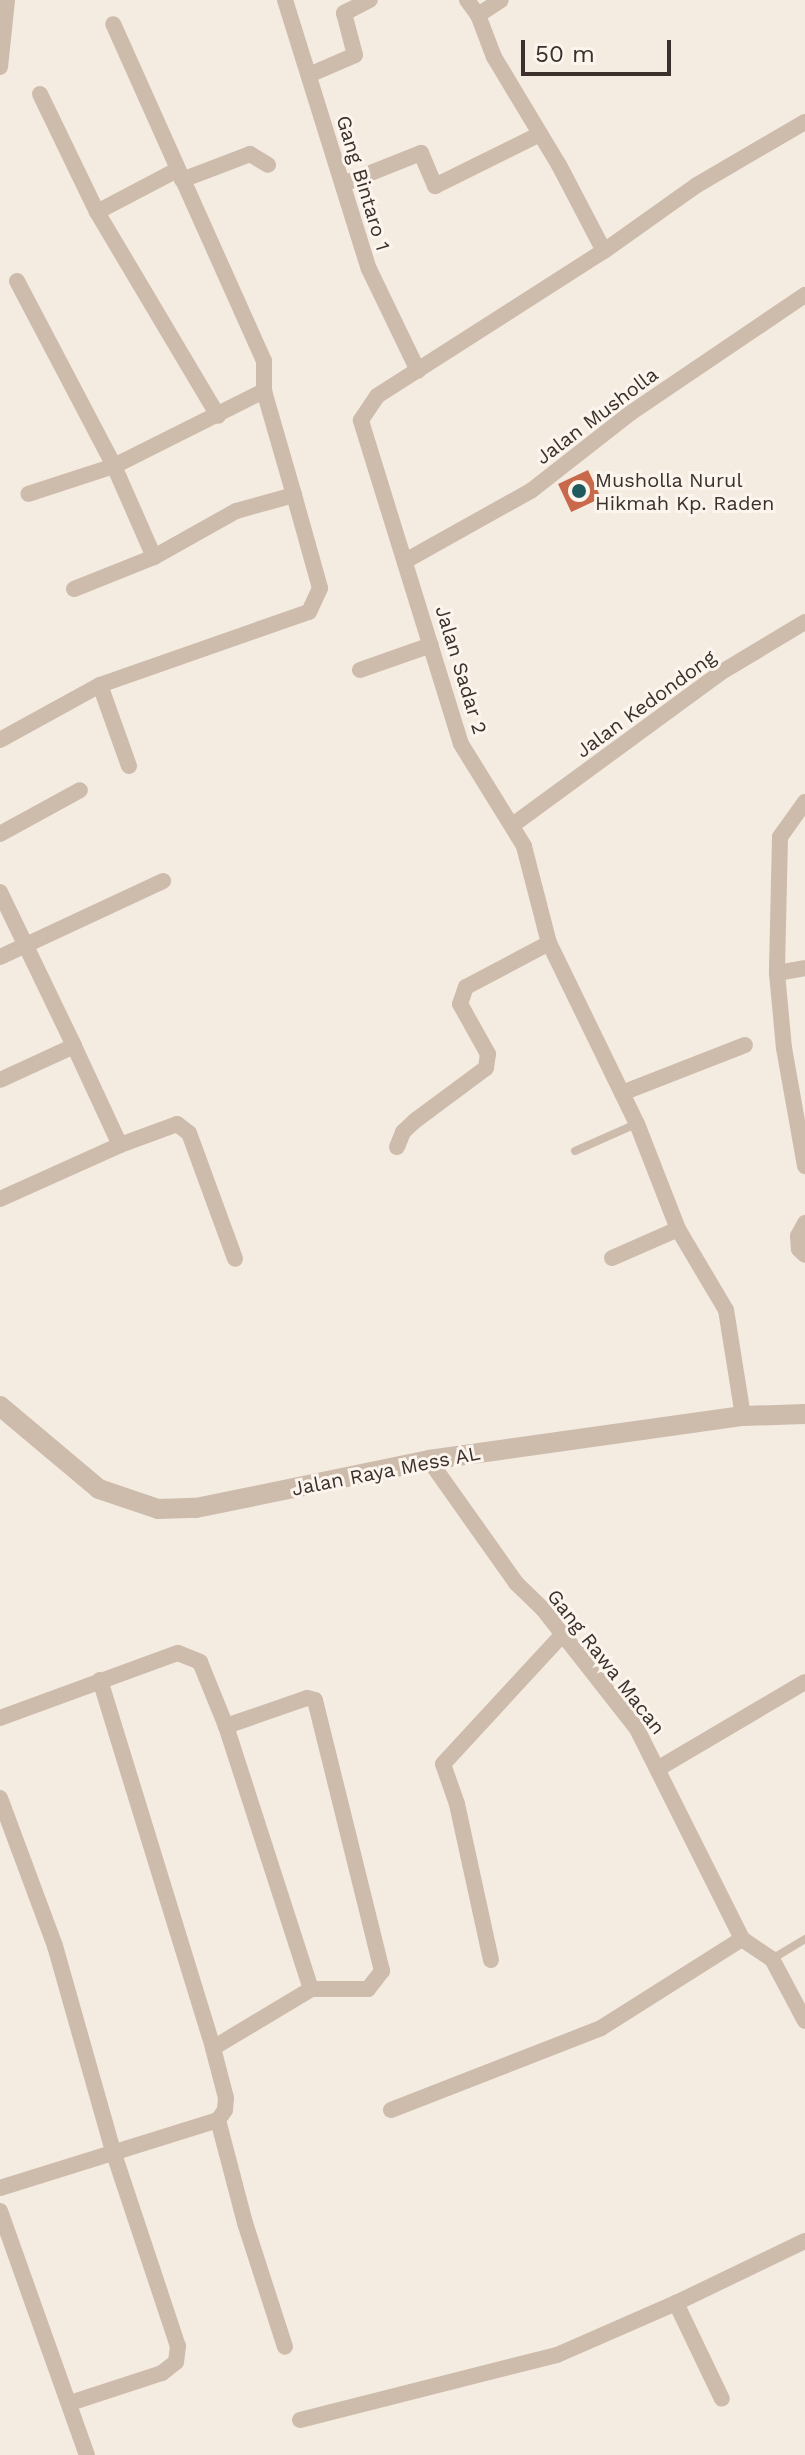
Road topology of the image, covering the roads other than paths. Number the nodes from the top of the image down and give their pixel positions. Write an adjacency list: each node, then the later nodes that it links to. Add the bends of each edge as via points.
1 (7, 0): 8 (street)
2 (285, 0): 9 (street, Gang Bintaro 1)
3 (370, 0): 9 (street, via 344,13 355,55)
4 (467, 0): 6 (street)
5 (501, 0): 6 (street)
6 (478, 15): 12 (street, via 494,57)
7 (113, 24): 14 (street)
8 (0, 67)
9 (309, 75): 15 (street, Gang Bintaro 1)
10 (40, 94): 16 (street)
11 (805, 122): 17 (street, Jalan Sadar 2, via 697,185)
12 (540, 134): 15 (street, via 435,186 421,153); 17 (street)
13 (268, 165): 14 (street, via 250,154)
14 (180, 175): 16 (street); 21 (street, via 264,361)
15 (343, 184): 20 (street, Gang Bintaro 1, via 369,269)
16 (97, 212): 22 (street)
17 (604, 251): 20 (street, Jalan Sadar 2)
18 (17, 281): 23 (street)
19 (805, 295): 27 (street, Jalan Musholla, via 632,412 532,490)
20 (418, 371): 27 (street, Jalan Sadar 2, via 377,396 361,420)
21 (264, 391): 22 (street); 25 (street)
22 (218, 416): 23 (street)
23 (114, 466): 24 (street); 26 (street)
24 (28, 494)
25 (294, 495): 26 (street, via 236,511); 32 (street, via 320,588 309,612)
26 (154, 557): 28 (street)
27 (407, 560): 30 (street, Jalan Sadar 2)
28 (74, 589)
29 (805, 622): 37 (street, Jalan Kedondong, via 720,673)
30 (431, 645): 31 (street); 37 (street, Jalan Sadar 2, via 461,744)
31 (360, 670)
32 (100, 685): 33 (street); 34 (street)
33 (0, 740)
34 (129, 766)
35 (80, 790): 38 (street)
36 (805, 802): 45 (street, via 780,837)
37 (514, 824): 41 (street, Jalan Sadar 2)
38 (0, 834)
39 (163, 881): 42 (street)
40 (0, 892): 42 (street)
41 (549, 943): 49 (street, Jalan Sadar 2); 52 (street, via 466,987 460,1004 488,1054 486,1068 416,1120)
42 (26, 944): 43 (street); 47 (street)
43 (0, 957)
44 (805, 968): 45 (street)
45 (777, 973): 54 (street)
46 (745, 1045): 49 (street)
47 (74, 1046): 48 (street); 51 (street)
48 (0, 1080)
49 (622, 1093): 50 (street, Jalan Sadar 2)
50 (637, 1124): 53 (lane); 57 (street, Jalan Sadar 2)
51 (120, 1145): 55 (street); 60 (street, via 177,1124 189,1133)
52 (397, 1147)
53 (575, 1151)
54 (805, 1166)
55 (0, 1199)
56 (805, 1223): 58 (street, via 798,1236)
57 (678, 1229): 59 (street); 63 (street, Jalan Sadar 2, via 726,1310)
58 (805, 1255)
59 (612, 1258)
60 (235, 1259)
61 (0, 1406): 64 (street, Jalan Raya Mess AL, via 99,1489 158,1509 196,1508)
62 (805, 1414): 63 (street, Jalan Raya Mess AL)
63 (743, 1416): 64 (street, Jalan Raya Mess AL)
64 (429, 1460): 65 (street, Gang Rawa Macan, via 507,1573)
65 (562, 1635): 70 (street, Gang Rawa Macan, via 637,1729); 75 (street, via 443,1764 457,1804)
66 (100, 1680): 68 (street); 69 (street, via 178,1653 189,1655 207,1674); 78 (street)
67 (805, 1682): 70 (street)
68 (0, 1718)
69 (226, 1726): 76 (street); 76 (street, via 307,1698 315,1700 382,1971 368,1989)
70 (659, 1768): 72 (street, Gang Rawa Macan)
71 (0, 1798): 81 (street, via 55,1946)
72 (742, 1939): 74 (street); 79 (street, via 601,2028)
73 (805, 1939): 74 (lane)
74 (772, 1959): 77 (street)
75 (491, 1960)
76 (311, 1989): 78 (street)
77 (805, 2021)
78 (213, 2048): 80 (street, via 226,2098)
79 (391, 2110)
80 (218, 2120): 81 (street); 86 (street)
81 (113, 2151): 82 (street); 88 (street, via 178,2346 176,2362 162,2373)
82 (0, 2188)
83 (0, 2211): 88 (street)
84 (805, 2241): 85 (street)
85 (676, 2303): 87 (street); 89 (street, via 557,2355)
86 (285, 2347)
87 (722, 2399)
88 (70, 2403): 90 (street)
89 (300, 2420)
90 (87, 2455)

